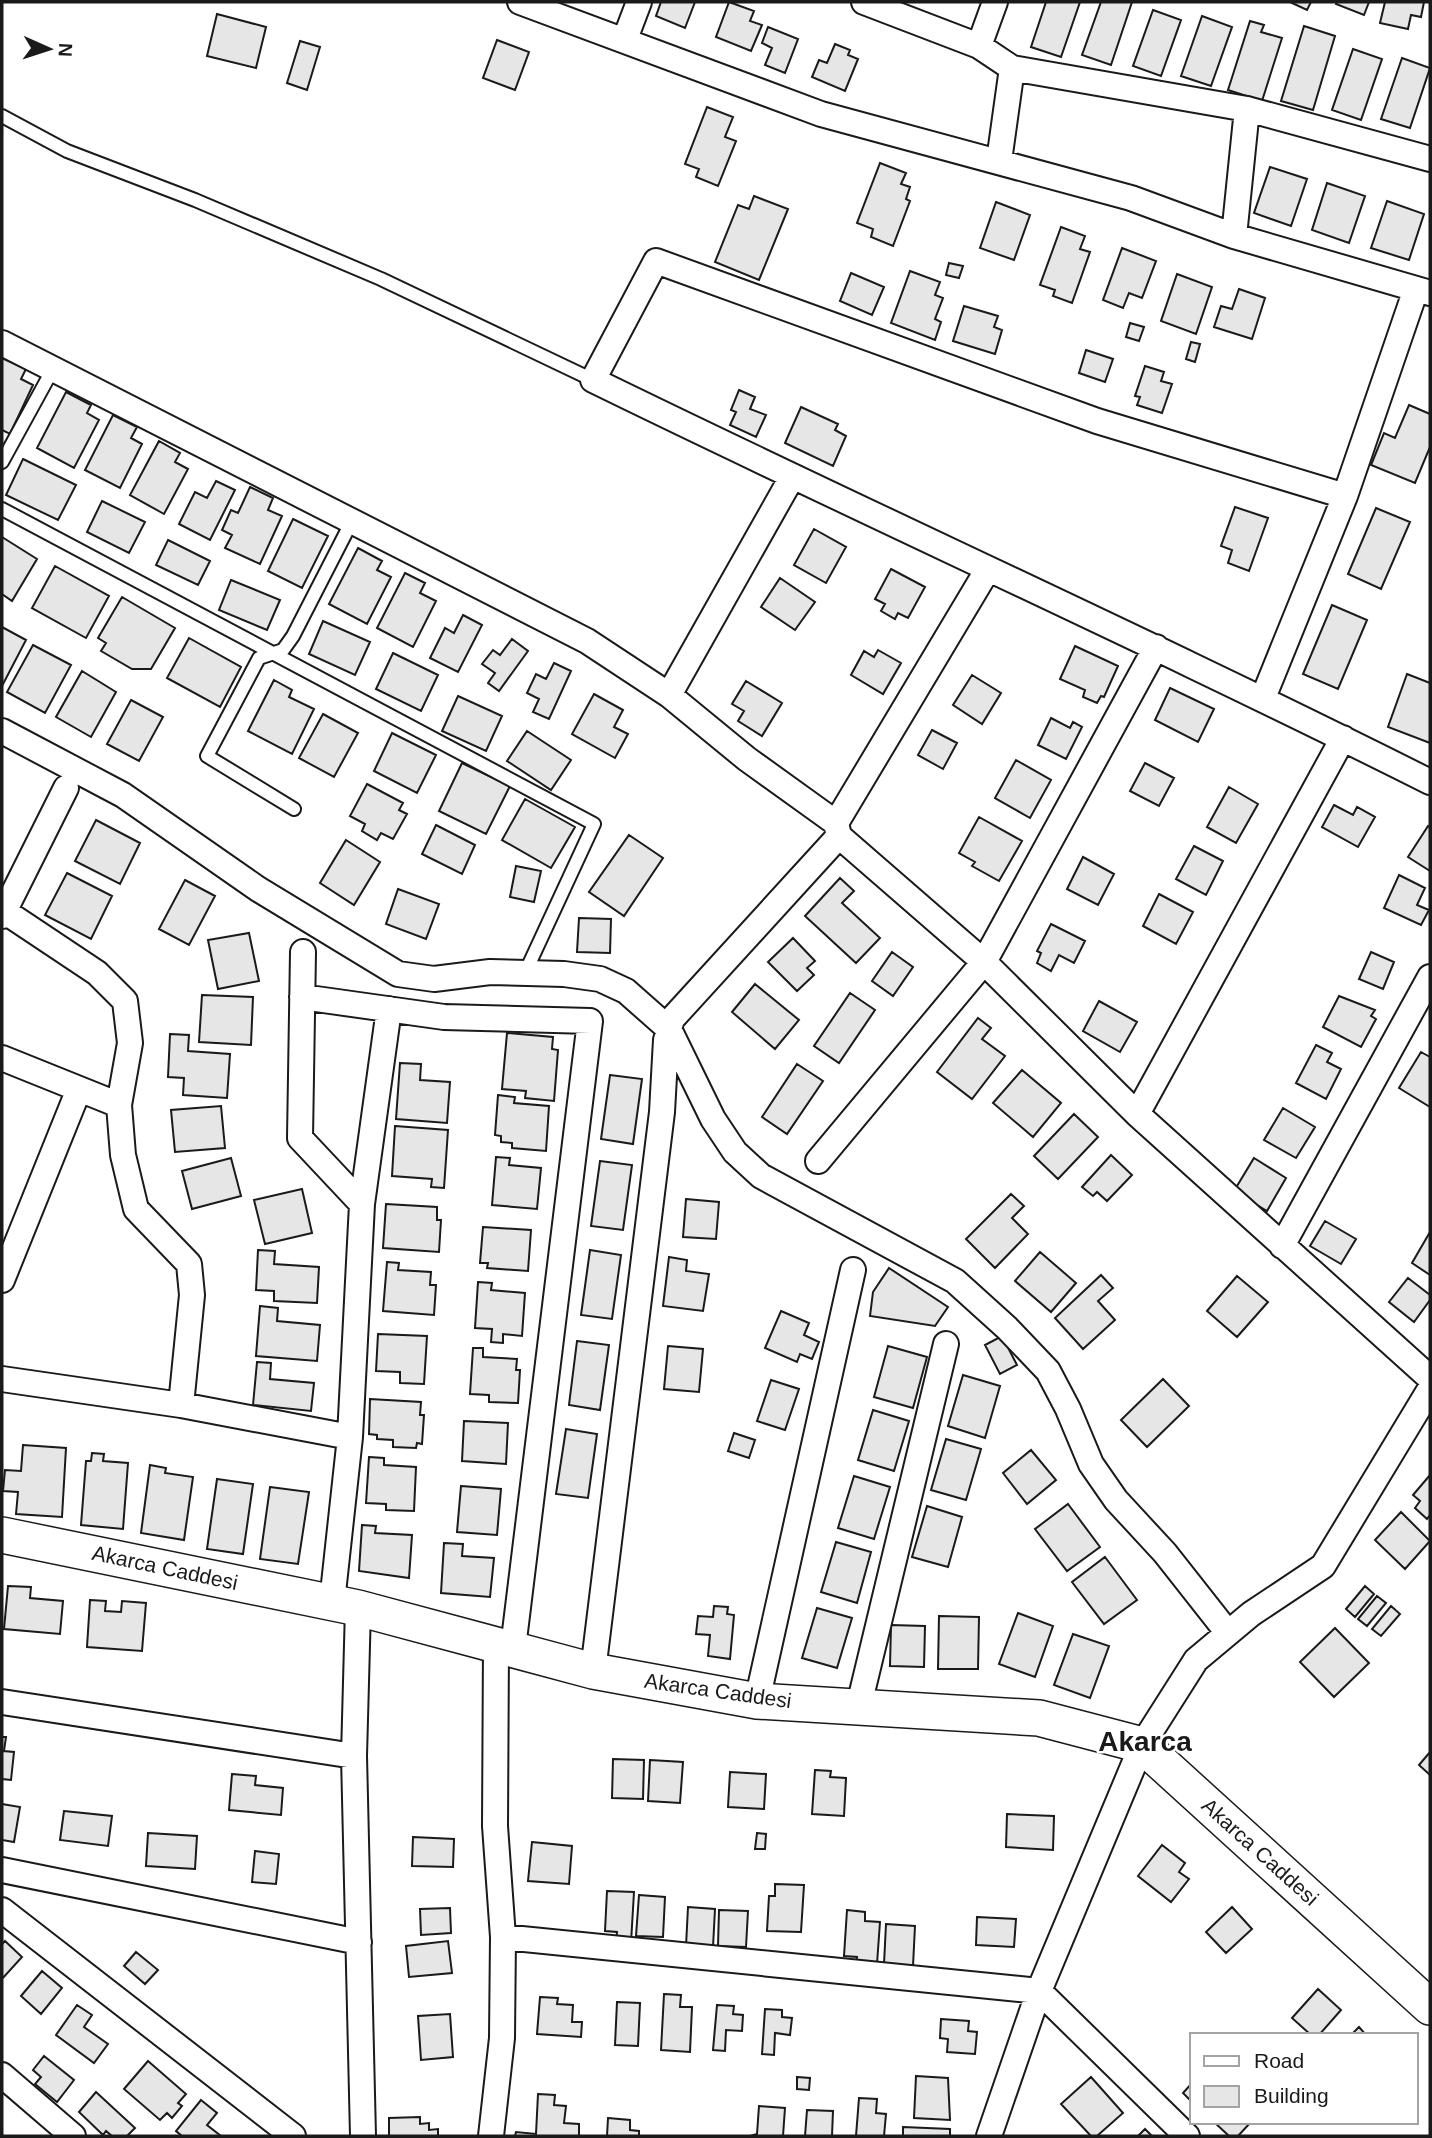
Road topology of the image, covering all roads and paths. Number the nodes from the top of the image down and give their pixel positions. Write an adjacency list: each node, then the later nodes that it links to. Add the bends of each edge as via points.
1 (520, 2): 5 (street)
2 (639, 2): 5 (street)
3 (864, 2): 6 (street)
4 (995, 2): 6 (street)
5 (625, 39): 11 (street, via 821,114)
6 (979, 46): 7 (street)
7 (1012, 68): 8 (street); 11 (street)
8 (1247, 109): 10 (street); 12 (street)
9 (2, 116): 16 (lane, via 66,151 382,279)
10 (1430, 159)
11 (999, 161): 12 (street, via 1132,198)
12 (1234, 236): 13 (street)
13 (1423, 291): 19 (street)
14 (2, 343): 15 (street)
15 (53, 369): 17 (lane); 21 (street)
16 (593, 380): 18 (street); 19 (street, via 656,261 1097,421)
17 (2, 461)
18 (792, 477): 22 (street); 25 (street)
19 (1345, 496): 26 (street)
20 (2, 509): 24 (lane)
21 (352, 521): 24 (lane, via 293,636 283,650); 25 (street, via 587,641)
22 (988, 569): 23 (street); 32 (street)
23 (1156, 647): 26 (street); 35 (street)
24 (272, 652): 31 (lane, via 259,659 207,756); 36 (lane, via 594,824)
25 (669, 695): 32 (street)
26 (1263, 698): 28 (street)
27 (2, 731): 36 (street, via 122,795 258,889 398,974 434,979)
28 (1343, 738): 29 (street); 44 (street)
29 (1430, 782)
30 (66, 788): 33 (street)
31 (294, 808)
32 (838, 829): 35 (street); 40 (street, via 672,1019)
33 (3, 914): 43 (street, via 97,973 125,1001 130,1042)
34 (303, 952): 38 (street)
35 (984, 962): 44 (street); 45 (street)
36 (525, 973): 40 (street, via 600,979 626,991)
37 (1430, 977): 47 (street)
38 (302, 997): 39 (street); 46 (street, via 300,1138)
39 (389, 1009): 46 (street); 59 (street, via 444,1017 590,1021)
40 (669, 1029): 58 (street, via 713,1119 735,1152 779,1186 955,1281 1048,1371 1091,1464); 60 (street)
41 (2, 1058): 42 (street)
42 (79, 1089): 43 (street); 49 (street)
43 (119, 1105): 54 (street, via 123,1155 136,1209 189,1264 192,1295)
44 (1137, 1114): 47 (street)
45 (818, 1161)
46 (362, 1205): 55 (street)
47 (1282, 1247): 51 (street)
48 (853, 1270): 61 (street)
49 (2, 1280)
50 (946, 1343): 63 (street)
51 (1430, 1378)
52 (2, 1379): 54 (street)
53 (1430, 1388): 58 (street, via 1322,1566)
54 (181, 1405): 55 (street)
55 (350, 1437): 57 (street)
56 (2, 1535): 57 (main road, Akarca Caddesi)
57 (345, 1605): 59 (main road, Akarca Caddesi); 65 (street)
58 (1228, 1633): 64 (street, via 1196,1660)
59 (505, 1646): 60 (main road, Akarca Caddesi); 68 (street, via 495,1826)
60 (593, 1671): 61 (main road, Akarca Caddesi)
61 (757, 1701): 63 (main road, Akarca Caddesi)
62 (2, 1702): 65 (street)
63 (859, 1705): 64 (main road, Akarca Caddesi, via 1039,1718)
64 (1142, 1745): 70 (street); 71 (main road, Akarca Caddesi)
65 (354, 1756): 69 (street)
66 (2, 1870): 69 (street)
67 (2, 1910): 74 (street)
68 (503, 1937): 70 (street); 76 (street, via 502,2038)
69 (359, 1942): 75 (street)
70 (1039, 1991): 77 (street); 78 (street)
71 (1430, 2007)
72 (2, 2075): 73 (street)
73 (73, 2136)
74 (293, 2136)
75 (363, 2136)
76 (491, 2136)
77 (989, 2136)
78 (1186, 2136)

